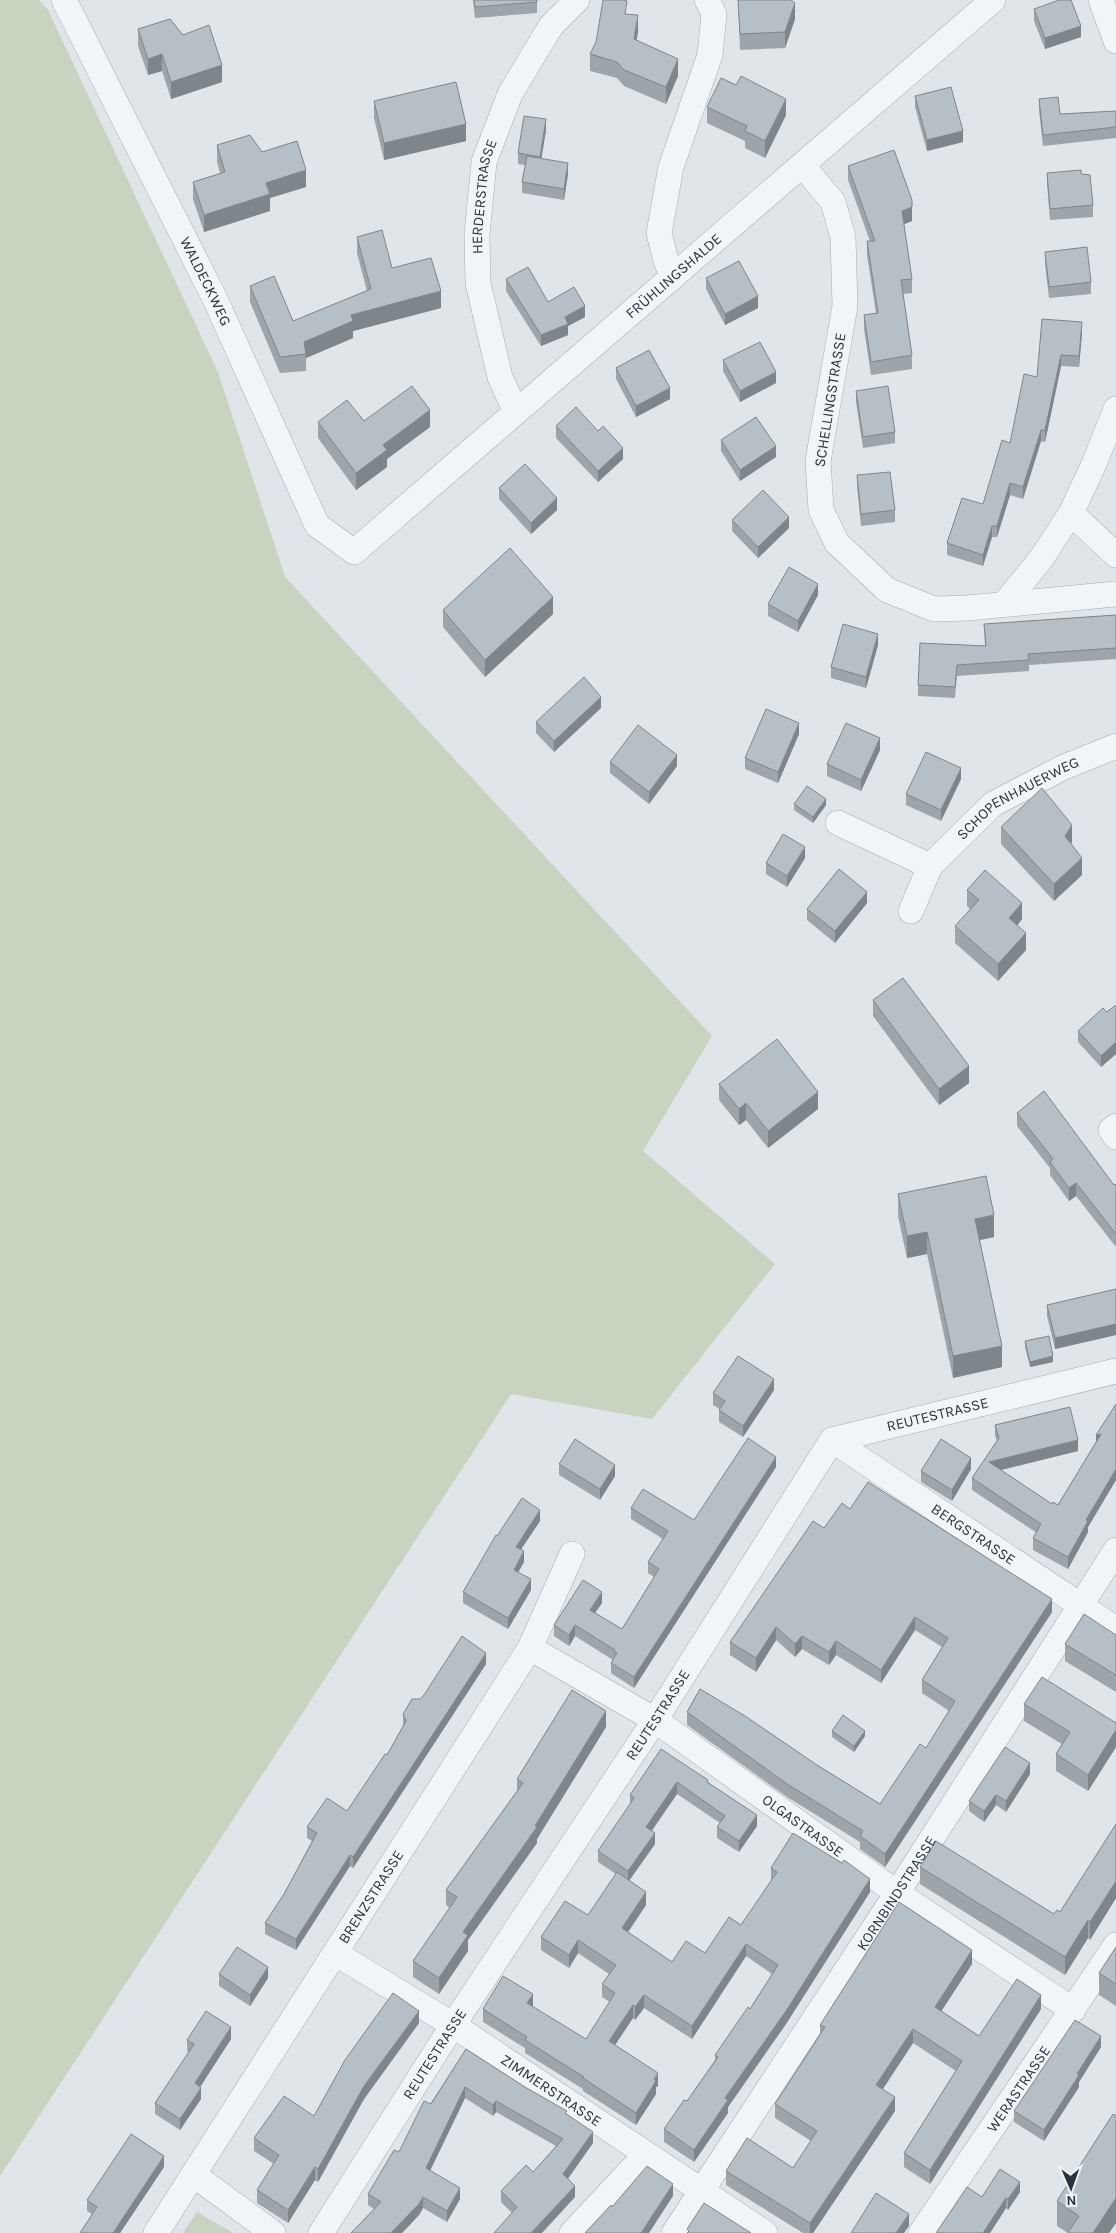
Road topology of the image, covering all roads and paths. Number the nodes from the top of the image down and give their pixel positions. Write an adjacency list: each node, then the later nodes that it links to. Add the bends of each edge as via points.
1 (64, 0): 12 (street, WALDECKWEG, via 215,299 317,525)
2 (577, 0): 10 (street, HERDERSTRASSE, via 551,26 510,94 484,162 476,234 478,283 500,377)
3 (707, 0): 8 (street, via 714,14 710,55 671,167 659,233)
4 (993, 0): 7 (street, FRÜHLINGSHALDE)
5 (1101, 0): 6 (street)
6 (1116, 41)
7 (802, 165): 8 (street, FRÜHLINGSHALDE); 15 (street, SCHELLINGSTRASSE, via 833,202 842,237 846,306 818,461 821,510 837,543 887,590 934,609)
8 (673, 276): 10 (street, FRÜHLINGSHALDE)
9 (1116, 409): 11 (street)
10 (516, 412): 12 (street, FRÜHLINGSHALDE)
11 (1071, 513): 13 (street); 15 (street, via 1041,559)
12 (354, 552)
13 (1116, 555)
14 (1116, 594): 15 (street, SCHELLINGSTRASSE)
15 (1005, 603)
16 (1116, 746): 18 (street, SCHOPENHAUERWEG, via 1064,767 993,804)
17 (838, 823): 18 (street)
18 (930, 866): 19 (street, SCHOPENHAUERWEG)
19 (911, 911)
20 (1116, 1371): 21 (street, REUTESTRASSE)
21 (832, 1440): 24 (street, BERGSTRASSE); 27 (street, REUTESTRASSE)
22 (1116, 1550): 24 (street, KORNBINDSTRASSE)
23 (572, 1554): 26 (street, BRENZSTRASSE)
24 (1080, 1606): 25 (street, BERGSTRASSE); 28 (street, KORNBINDSTRASSE)
25 (1116, 1629)
26 (530, 1648): 27 (street, OLGASTRASSE); 30 (street, BRENZSTRASSE)
27 (655, 1720): 28 (street, OLGASTRASSE); 32 (street, REUTESTRASSE)
28 (897, 1893): 31 (street, OLGASTRASSE); 35 (street, KORNBINDSTRASSE)
29 (1116, 1945): 31 (street, WERASTRASSE)
30 (335, 1953): 32 (street, ZIMMERSTRASSE); 34 (street, BRENZSTRASSE)
31 (1074, 2010): 42 (street, WERASTRASSE)
32 (453, 2025): 33 (street, ZIMMERSTRASSE); 38 (street, REUTESTRASSE)
33 (646, 2154): 35 (street, ZIMMERSTRASSE); 39 (street)
34 (194, 2175): 36 (street, BRENZSTRASSE); 37 (street)
35 (702, 2190): 40 (street, KORNBINDSTRASSE); 41 (street, ZIMMERSTRASSE)
36 (156, 2233)
37 (273, 2233)
38 (322, 2233)
39 (572, 2233)
40 (674, 2233)
41 (765, 2233)
42 (921, 2233)

